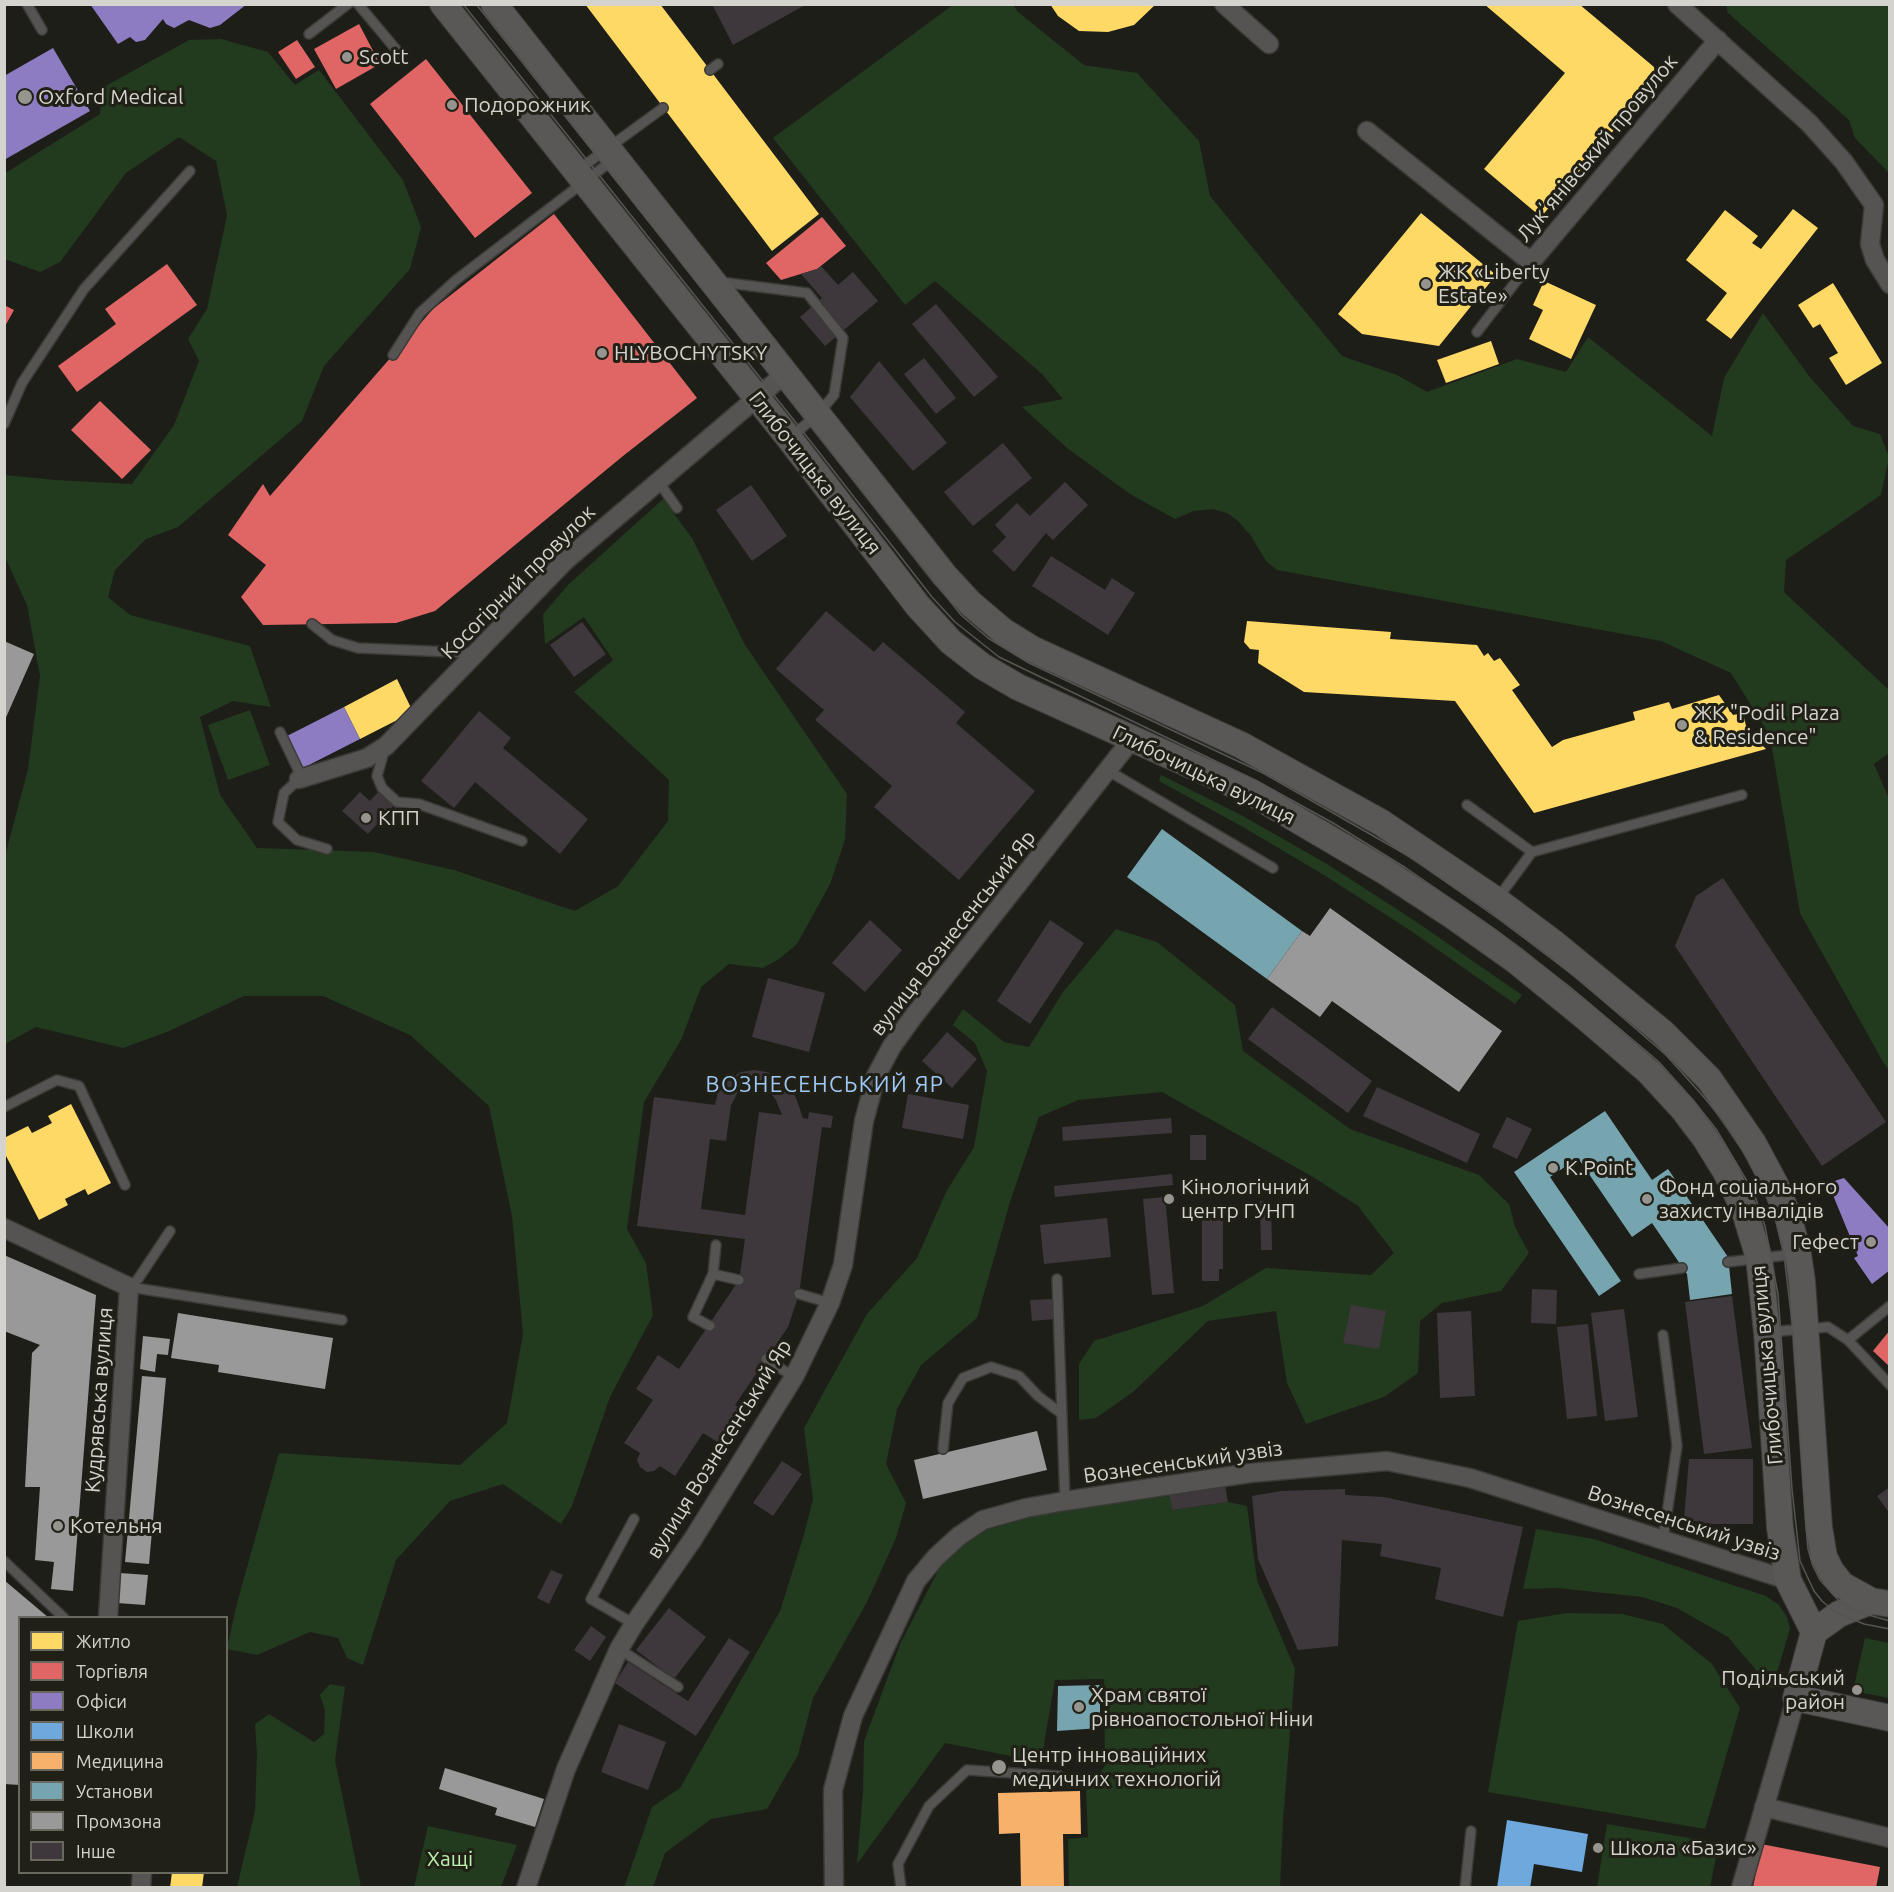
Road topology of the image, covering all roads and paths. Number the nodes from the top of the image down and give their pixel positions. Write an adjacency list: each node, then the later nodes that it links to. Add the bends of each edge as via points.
1 (27, 4): 8 (lane)
2 (348, 4): 9 (lane)
3 (358, 4): 12 (lane)
4 (442, 4): 17 (main road, Глибочицька вулиця)
5 (494, 4): 15 (main road, Глибочицька вулиця)
6 (1224, 4): 11 (street)
7 (1677, 4): 10 (street)
8 (42, 30)
9 (309, 34)
10 (1718, 40): 18 (street, via 1809,123); 19 (street, Лукʼянівський провулок)
11 (1269, 44)
12 (399, 53)
13 (663, 108): 15 (lane)
14 (1367, 131): 19 (street, Лукʼянівський провулок)
15 (612, 153): 17 (lane); 17 (lane); 20 (main road, Глибочицька вулиця)
16 (190, 171): 27 (lane, via 84,289 22,384)
17 (580, 177): 23 (lane, via 420,313); 25 (main road, Глибочицька вулиця)
18 (1882, 209): 21 (street, via 1870,244)
19 (1531, 262): 22 (lane)
20 (713, 281): 24 (main road, Глибочицька вулиця); 26 (lane, via 807,294 843,338 834,395)
21 (1890, 284)
22 (1477, 332)
23 (393, 355)
24 (786, 373): 25 (street, Косогірний провулок); 26 (main road, Глибочицька вулиця)
25 (757, 397): 28 (main road, Глибочицька вулиця); 29 (street, Косогірний провулок)
26 (818, 414): 28 (lane); 44 (main road, Глибочицька вулиця, via 945,576 1003,631 1032,649 1293,773 1382,823)
27 (4, 424)
28 (789, 438): 34 (main road, Глибочицька вулиця, via 918,606 951,642 981,666 1018,687)
29 (658, 481): 30 (lane); 32 (street, Косогірний провулок, via 565,561)
30 (677, 508)
31 (312, 624): 32 (lane, via 332,640 358,648)
32 (477, 653): 35 (street, Косогірний провулок)
33 (280, 732): 37 (lane)
34 (1132, 739): 36 (street, вулиця Вознесенський Яр); 51 (main road, Глибочицька вулиця, via 1250,792 1386,872 1515,960 1585,1017 1649,1072 1705,1138 1744,1209)
35 (386, 746): 37 (street, Косогірний провулок, via 367,758); 40 (lane, via 377,776 382,788 397,802 419,804)
36 (1107, 770): 43 (lane); 60 (street, вулиця Вознесенський Яр, via 913,1017 876,1076 864,1121 843,1265)
37 (300, 778): 41 (lane, via 284,793 278,822 297,840)
38 (1742, 795): 42 (lane)
39 (1467, 805): 42 (lane)
40 (522, 841)
41 (327, 849)
42 (1532, 852): 44 (lane)
43 (1273, 868)
44 (1496, 900): 50 (main road, Глибочицька вулиця, via 1662,1032 1709,1080 1753,1143 1775,1184)
45 (4, 1107): 46 (lane, via 57,1080 79,1086)
46 (125, 1185)
47 (4, 1228): 58 (street, Кудрявська вулиця)
48 (170, 1231): 58 (lane)
49 (716, 1245): 54 (lane)
50 (1798, 1254): 51 (lane); 64 (main road, Глибочицька вулиця)
51 (1759, 1258): 52 (lane); 65 (main road, Глибочицька вулиця)
52 (1728, 1262)
53 (1682, 1268): 55 (lane)
54 (713, 1274): 57 (lane); 63 (lane, via 693,1317)
55 (1639, 1274)
56 (1058, 1279): 71 (lane)
57 (739, 1280)
58 (129, 1287): 62 (lane); 80 (street, Кудрявська вулиця)
59 (799, 1294): 60 (lane)
60 (830, 1303): 69 (street, вулиця Вознесенський Яр)
61 (1890, 1306): 67 (lane)
62 (342, 1320)
63 (710, 1326)
64 (1805, 1329): 65 (lane); 67 (lane, via 1828,1327); 78 (main road, Глибочицька вулиця, via 1824,1557 1842,1585)
65 (1767, 1333): 77 (main road, Глибочицька вулиця, via 1780,1528)
66 (1663, 1335): 75 (lane, via 1677,1446)
67 (1848, 1340): 70 (lane)
68 (766, 1359): 69 (lane)
69 (794, 1377): 81 (street, вулиця Вознесенський Яр, via 693,1539)
70 (1890, 1385)
71 (1062, 1414): 72 (lane, via 1019,1376 991,1367 963,1378 948,1403); 73 (lane)
72 (943, 1449)
73 (1065, 1501): 75 (street, Вознесенський узвіз, via 1251,1473 1387,1461 1470,1478); 92 (street, Вознесенський узвіз, via 983,1520 959,1536 916,1581 853,1716 833,1790)
74 (633, 1518): 81 (lane, via 591,1599)
75 (1663, 1540): 77 (street, Вознесенський узвіз)
76 (4, 1561): 79 (lane)
77 (1788, 1580): 82 (main road, Глибочицька вулиця)
78 (1880, 1602): 82 (main road, via 1844,1611)
79 (63, 1616)
80 (108, 1616)
81 (634, 1624): 83 (street, вулиця Вознесенський Яр)
82 (1814, 1632): 85 (main road)
83 (619, 1649): 84 (lane); 91 (street, вулиця Вознесенський Яр, via 566,1768)
84 (678, 1687)
85 (1796, 1698): 86 (main road); 88 (street)
86 (1890, 1718)
87 (1059, 1776): 93 (lane, via 967,1770 929,1806 898,1864)
88 (1764, 1807): 90 (street); 95 (street)
89 (1471, 1831): 94 (lane)
90 (1890, 1838)
91 (526, 1887)
92 (834, 1887)
93 (901, 1887)
94 (1466, 1887)
95 (1742, 1887)

